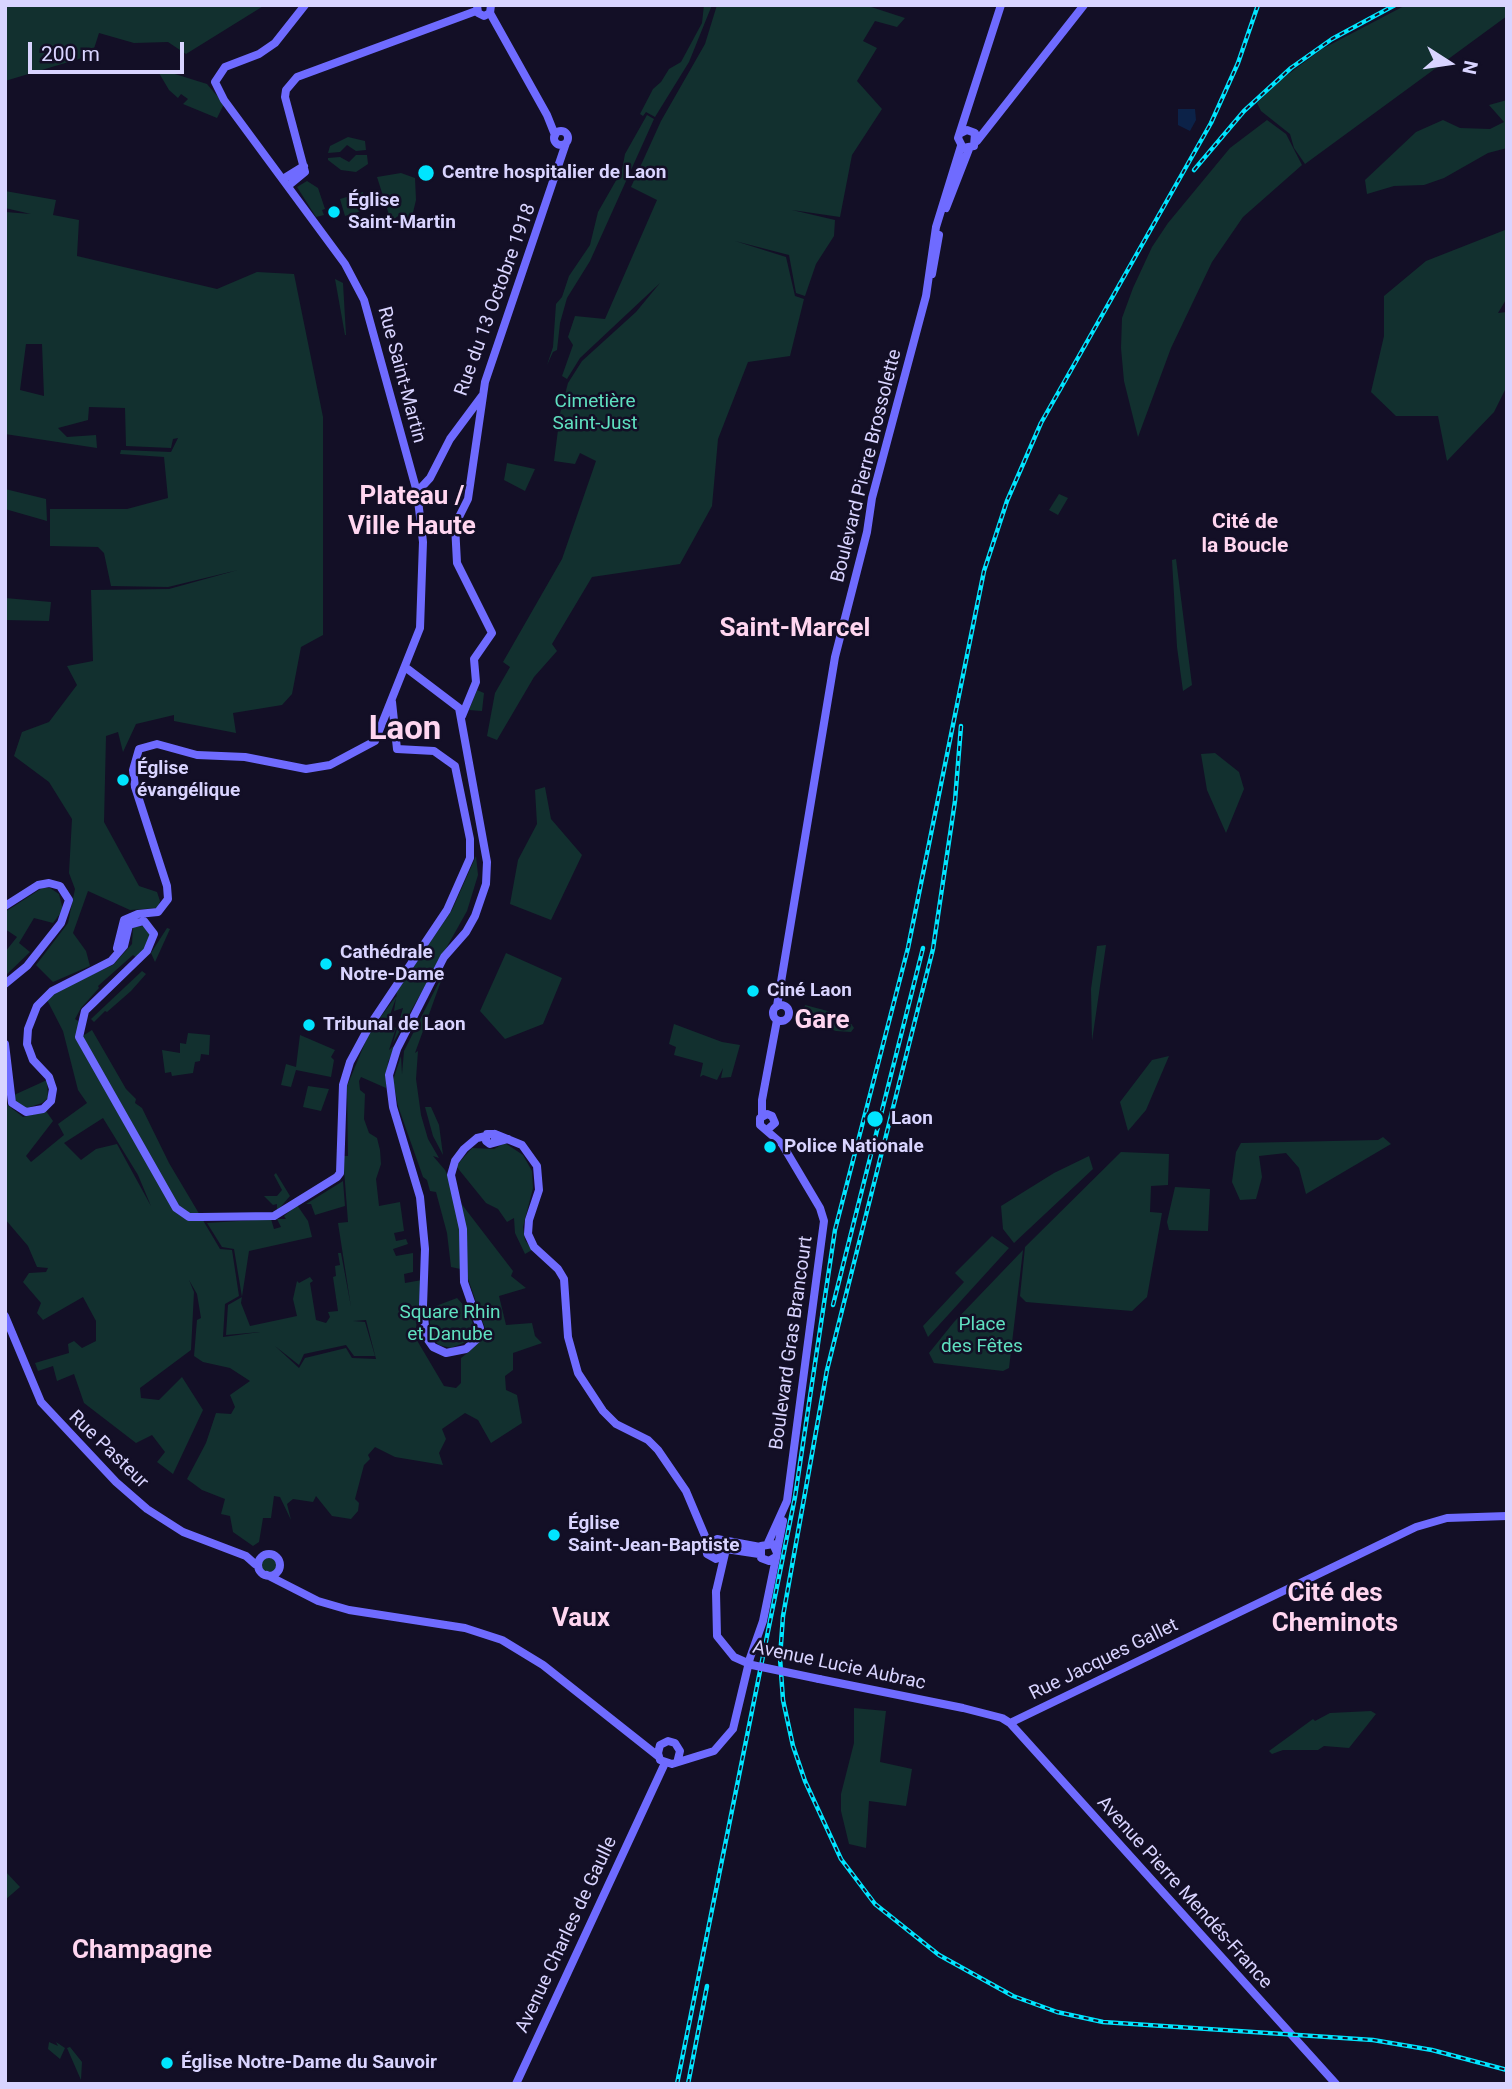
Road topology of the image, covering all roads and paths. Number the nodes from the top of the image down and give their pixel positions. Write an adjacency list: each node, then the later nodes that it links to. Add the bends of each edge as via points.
1 (304, 5): 10 (main road, Rue Saint-Martin, via 275,44 225,67 215,80 224,100)
2 (1002, 5): 7 (main road, via 966,114)
3 (1084, 5): 7 (main road, via 987,126)
4 (477, 8): 5 (main road, via 484,16); 10 (main road, via 297,77 285,97 304,166)
5 (490, 9): 6 (main road)
6 (559, 133): 8 (main road); 8 (main road, via 568,135)
7 (970, 134): 9 (main road); 9 (main road, via 958,138)
8 (562, 144): 12 (main road, Rue du 13 Octobre 1918, via 562,161 504,317)
9 (965, 148): 11 (main road, Boulevard Pierre Brossolette); 11 (main road, Boulevard Pierre Brossolette, via 940,209)
10 (284, 181): 13 (main road, Rue Saint-Martin, via 345,264 364,300)
11 (926, 296): 19 (main road, Boulevard Pierre Brossolette, via 835,657 810,792)
12 (484, 393): 13 (main road, Rue du 13 Octobre 1918, via 450,439 429,481); 16 (main road, via 468,499 455,525 454,547 457,563 492,635 474,659 476,682)
13 (417, 492): 14 (main road, Rue Saint-Martin, via 423,542 422,611)
14 (405, 667): 15 (main road, Rue Saint-Martin); 16 (main road, via 455,702)
15 (392, 702): 17 (main road, Rue Saint-Martin); 18 (main road)
16 (462, 716): 32 (main road, via 487,878 466,932 444,957 394,1055 389,1075 396,1120 420,1197 426,1336 437,1350 453,1353 471,1346 480,1328 464,1282 463,1229 452,1180 455,1161 468,1145 508,1139 525,1147 537,1166 539,1190 528,1234 564,1279 568,1331 578,1373 603,1412 658,1450 679,1478)
17 (384, 724): 18 (main road); 21 (main road, Rue Saint-Martin, via 375,741 320,768 197,755 157,744 139,750 133,770 137,795 168,900 158,912 124,920)
18 (396, 733): 21 (main road, via 397,749 434,751 458,771 470,839 467,866 447,910 350,1062 343,1084 337,1177 277,1215 201,1217 178,1211 79,1037 85,1011 139,961 153,939 153,928 144,921 132,922)
19 (800, 878): 23 (main road, Boulevard Pierre Brossolette); 23 (main road)
20 (5, 906): 22 (main road, via 49,883 60,887 69,900 61,923 27,966)
21 (119, 949): 24 (main road, via 43,999 28,1029 29,1051 54,1089 43,1109 26,1112 12,1103)
22 (5, 984)
23 (780, 1006): 25 (main road, via 773,1013 780,1020)
24 (5, 1044)
25 (765, 1115): 26 (main road, Boulevard Gras Brancourt); 27 (main road, via 760,1125)
26 (775, 1123): 27 (main road); 28 (main road, Boulevard Gras Brancourt)
27 (767, 1130): 28 (main road, Boulevard Gras Brancourt, via 782,1144)
28 (808, 1187): 30 (main road, Boulevard Gras Brancourt, via 824,1225)
29 (5, 1316): 35 (main road, Rue Pasteur, via 33,1390 73,1439 161,1519 191,1536)
30 (785, 1508): 33 (main road); 37 (main road, Boulevard Gras Brancourt)
31 (1507, 1516): 44 (main road, Rue Jacques Gallet, via 1447,1518 1416,1527)
32 (711, 1540): 33 (main road); 34 (main road); 38 (main road, Avenue Lucie Aubrac, via 707,1554)
33 (762, 1548): 34 (main road); 37 (main road); 37 (main road)
34 (725, 1552): 38 (main road); 43 (main road, Avenue Lucie Aubrac)
35 (242, 1554): 36 (main road, Rue Pasteur); 39 (main road, Rue Pasteur)
36 (261, 1556): 39 (main road); 40 (main road, via 275,1556)
37 (772, 1557): 48 (main road, Boulevard Gras Brancourt, via 735,1726 719,1748)
38 (712, 1558): 43 (main road, Avenue Lucie Aubrac)
39 (255, 1564): 41 (main road)
40 (282, 1567): 41 (main road); 42 (main road)
41 (267, 1575): 42 (main road)
42 (293, 1587): 45 (main road, via 349,1610 465,1628 502,1640 543,1665)
43 (717, 1590): 44 (main road, Avenue Lucie Aubrac, bridge, via 717,1636 734,1657 752,1665 963,1708)
44 (1010, 1723): 52 (main road, Avenue Pierre Mendés-France)
45 (637, 1742): 46 (main road); 49 (main road)
46 (663, 1743): 47 (main road); 49 (main road, Avenue Charles de Gaulle)
47 (679, 1748): 48 (main road); 50 (main road)
48 (704, 1754): 50 (main road)
49 (661, 1759): 50 (main road); 51 (main road, Avenue Charles de Gaulle)
50 (678, 1759)
51 (516, 2084)
52 (1336, 2084)

